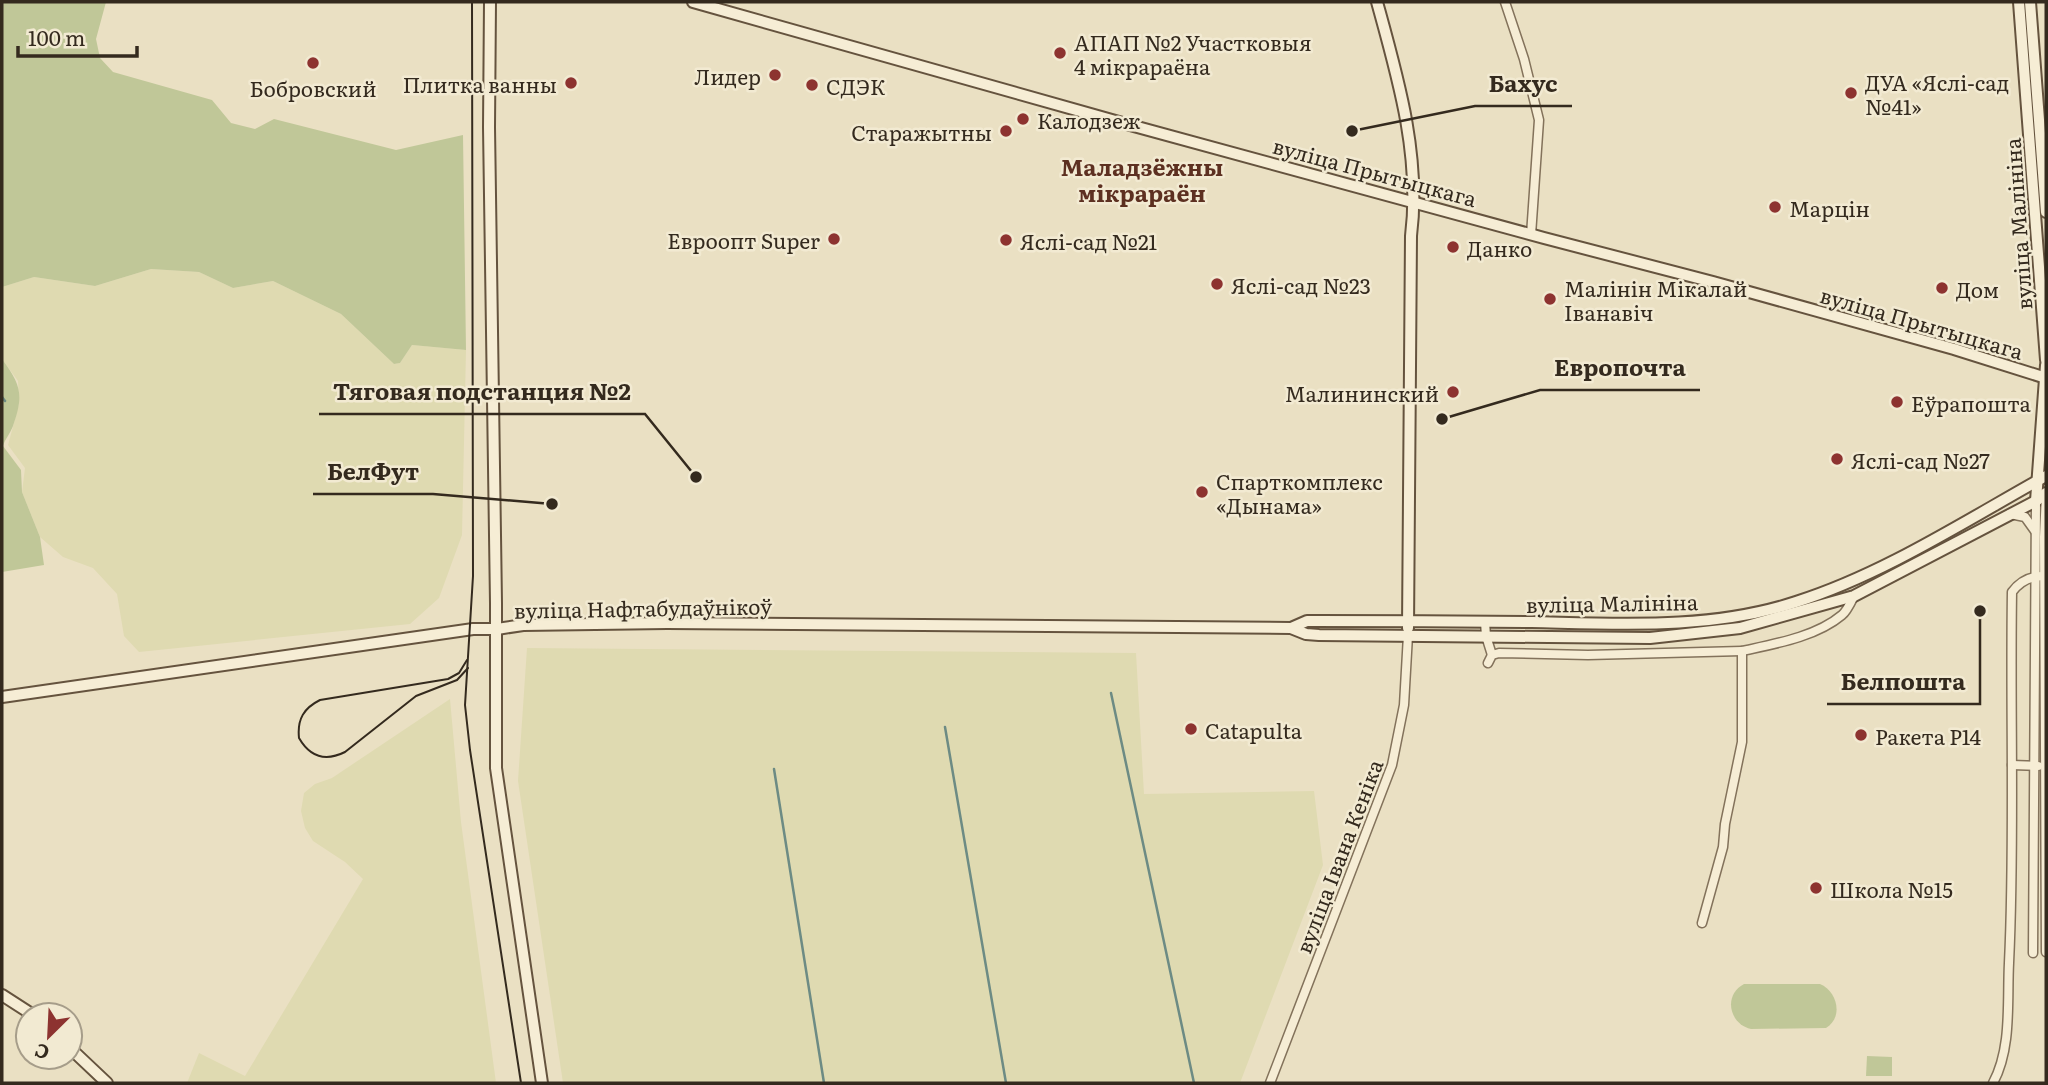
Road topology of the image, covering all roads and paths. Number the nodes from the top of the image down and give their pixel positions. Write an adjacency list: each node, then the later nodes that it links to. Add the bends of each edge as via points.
1 (491, 2): 21 (main road, вуліца Нафтабудаўнікоў)
2 (693, 2): 7 (main road, вуліца Прытыцкага)
3 (1377, 2): 7 (main road, via 1401,94)
4 (1505, 2): 9 (street, via 1539,120)
5 (2019, 2): 10 (main road, вуліца Малініна)
6 (2030, 2): 8 (main road, вуліца Малініна)
7 (1415, 202): 9 (main road, вуліца Прытыцкага); 18 (main road)
8 (2046, 212)
9 (1531, 234): 11 (main road, вуліца Прытыцкага, via 1941,345)
10 (2046, 362): 11 (main road, вуліца Малініна)
11 (2046, 378): 12 (main road, вуліца Малініна)
12 (2042, 479): 13 (main road, вуліца Малініна); 19 (main road, вуліца Малініна, via 1844,585 1793,603 1718,619 1660,624)
13 (2043, 496): 14 (main road, вуліца Малініна); 15 (street); 16 (street)
14 (2010, 514): 15 (street, via 2025,517); 17 (main road, вуліца Малініна)
15 (2035, 532): 16 (street)
16 (2040, 576): 26 (street, via 2017,585 2012,592); 27 (street); 28 (street)
17 (1854, 596): 23 (main road, вуліца Малініна, via 1740,628 1650,638); 24 (street, вуліца Малініна, via 1844,614 1821,628)
18 (1408, 621): 19 (main road, вуліца Малініна); 20 (main road, вуліца Нафтабудаўнікоў, via 1307,621); 22 (main road)
19 (1485, 622): 23 (street)
20 (1291, 628): 21 (main road, вуліца Нафтабудаўнікоў, via 667,623); 22 (main road, вуліца Нафтабудаўнікоў, via 1311,635)
21 (497, 629): 25 (main road); 34 (main road, via 496,768)
22 (1408, 635): 23 (main road, вуліца Малініна); 35 (street, вуліца Івана Кеніка, via 1405,705 1392,765)
23 (1486, 636): 24 (street, вуліца Малініна, via 1490,659)
24 (1742, 652): 29 (street, via 1742,742 1723,847)
25 (2, 697)
26 (2012, 765): 27 (street); 36 (street, via 2009,1003)
27 (2034, 765): 28 (street); 31 (street)
28 (2045, 766): 30 (street)
29 (1702, 923)
30 (2046, 952)
31 (2034, 953)
32 (84, 1061): 33 (main road)
33 (107, 1083)
34 (542, 1083)
35 (1270, 1083)
36 (1993, 1083)

